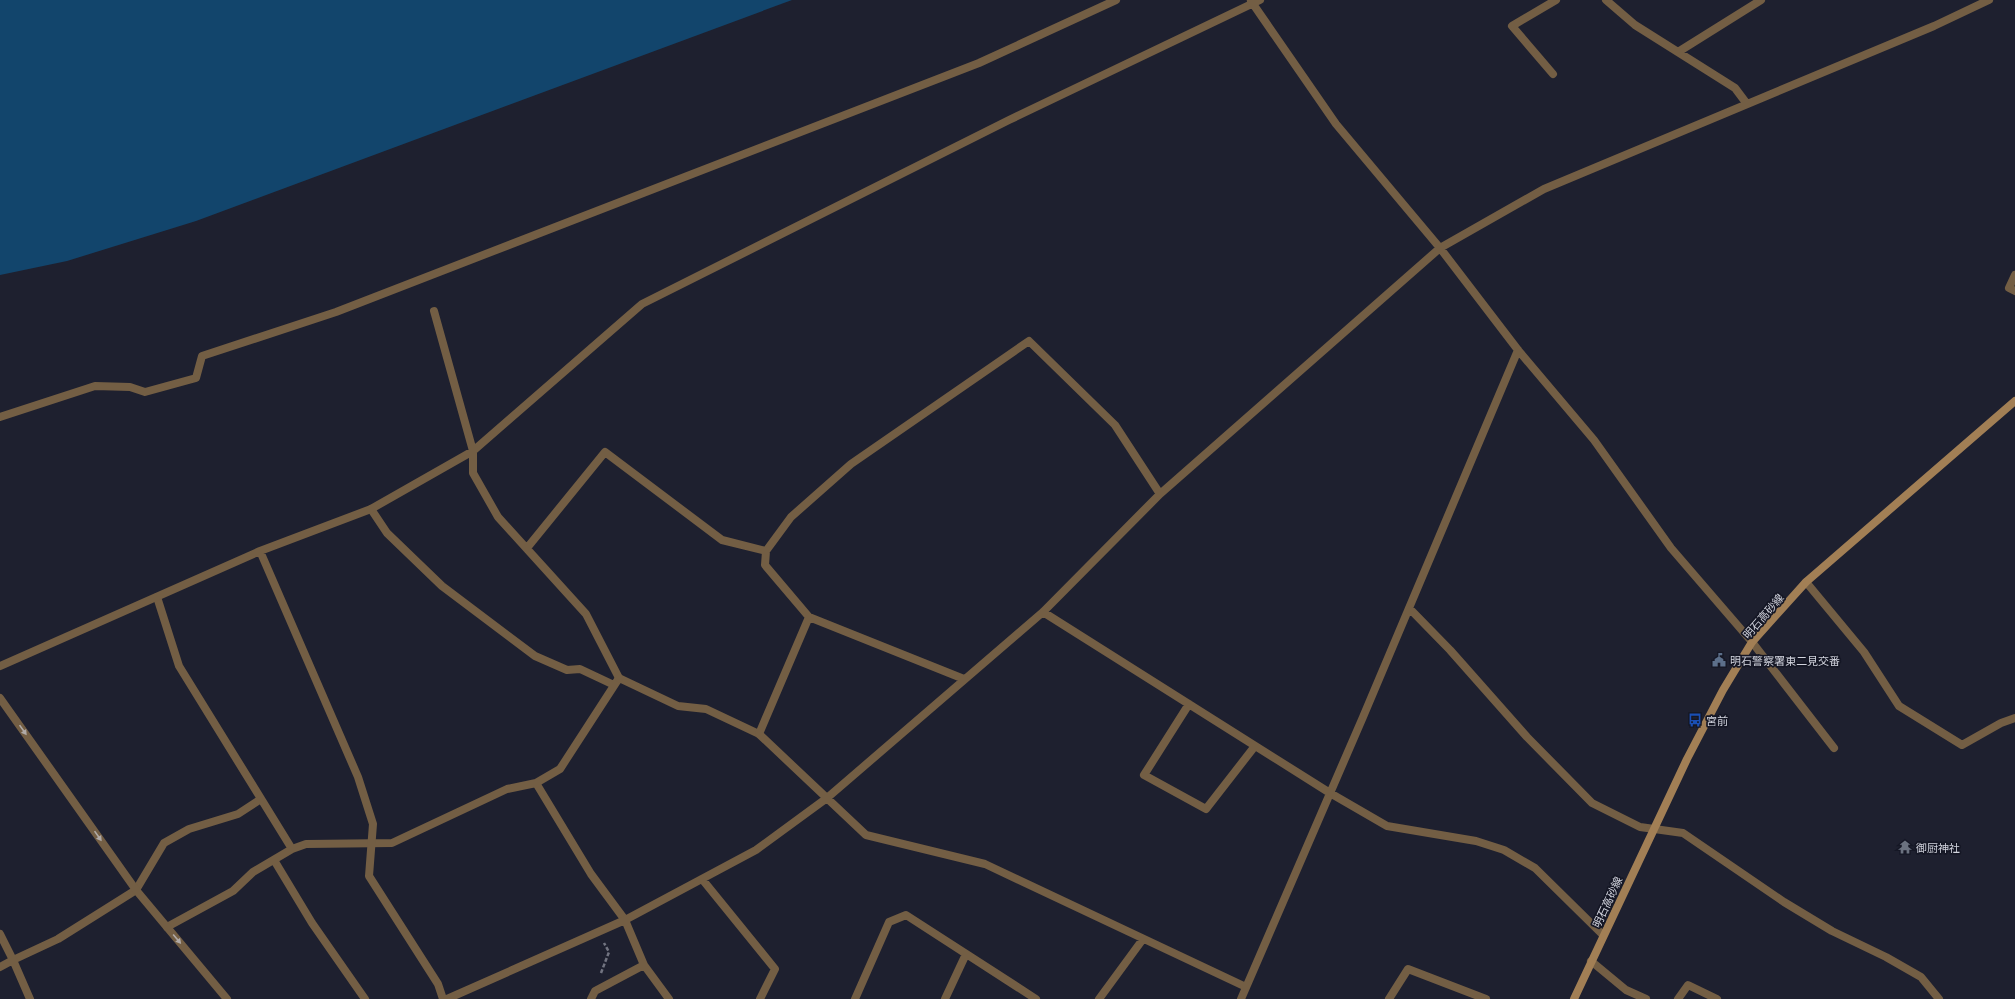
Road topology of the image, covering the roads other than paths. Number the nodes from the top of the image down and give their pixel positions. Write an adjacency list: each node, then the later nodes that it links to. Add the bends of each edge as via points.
1 (1116, 0): 16 (street, via 979,64 336,312 202,356 196,378 145,392 130,387 95,386)
2 (1556, 0): 8 (street, via 1512,26)
3 (1606, 0): 7 (street, via 1635,25)
4 (1761, 0): 7 (street)
5 (1989, 0): 9 (street, via 1934,26)
6 (1255, 1): 10 (street, via 1336,124); 17 (street, via 1009,120 642,304)
7 (1678, 52): 9 (street, via 1734,88)
8 (1553, 74)
9 (1747, 104): 10 (street, via 1544,189)
10 (1440, 248): 14 (street); 18 (street)
11 (2015, 275): 12 (street, via 2009,288)
12 (2015, 291)
13 (434, 311): 17 (street)
14 (1518, 350): 25 (street); 28 (street, via 1594,440 1671,548)
15 (2015, 402): 23 (main road, 明石高砂線)
16 (0, 417)
17 (472, 451): 19 (street); 20 (street, via 473,473 498,517)
18 (1160, 494): 22 (street, via 1115,425 1029,341 851,464 791,517); 26 (street)
19 (371, 509): 21 (street); 32 (street, via 387,533 442,586 535,656 567,670 580,669)
20 (527, 548): 22 (street, via 605,452 722,540); 30 (street, via 586,614)
21 (260, 551): 24 (street); 44 (street, via 358,777 373,824)
22 (766, 551): 27 (street, via 765,565)
23 (1806, 582): 28 (main road, 明石高砂線); 35 (street, via 1864,652 1899,706 1962,745)
24 (158, 597): 29 (street); 42 (street, via 179,666)
25 (1409, 608): 40 (street); 43 (street, via 1527,737 1592,803 1640,827)
26 (1043, 612): 31 (street); 34 (street)
27 (809, 617): 31 (street); 36 (street)
28 (1752, 642): 38 (street); 43 (main road, 明石高砂線, via 1723,690)
29 (0, 666)
30 (619, 678): 32 (street); 36 (street, via 678,706 706,709)
31 (964, 679): 41 (street)
32 (614, 685): 39 (street, via 560,769)
33 (0, 698): 48 (street, one-way to 48)
34 (1189, 704): 37 (street); 37 (street, via 1144,775 1206,809)
35 (2015, 718)
36 (759, 734): 41 (street)
37 (1255, 746): 40 (street)
38 (1834, 748)
39 (536, 783): 44 (street, via 507,789 392,843); 49 (street, via 591,874)
40 (1330, 792): 52 (street, via 1387,826 1476,841 1504,850 1535,868); 59 (street)
41 (827, 798): 47 (street, via 756,850); 53 (street, via 866,835 985,864)
42 (261, 799): 45 (street); 48 (street, via 238,814 189,829 164,843)
43 (1654, 828): 52 (main road, 明石高砂線); 79 (street, via 1683,832 1784,902 1832,931 1921,977)
44 (371, 844): 45 (street, via 306,844); 63 (street, via 369,876 438,984)
45 (292, 849): 46 (street)
46 (274, 860): 50 (street, via 253,872 233,891); 62 (street, via 312,923)
47 (702, 879): 49 (street); 67 (street, via 775,969)
48 (136, 890): 50 (street); 55 (street, via 58,939)
49 (625, 920): 57 (street); 64 (street)
50 (167, 927): 61 (street, one-way to 61)
51 (0, 934): 55 (street)
52 (1603, 935): 56 (main road, 明石高砂線)
53 (1143, 938): 59 (street); 71 (street)
54 (966, 954): 68 (street, via 906,915 900,917 889,922); 69 (street); 70 (street)
55 (13, 960): 58 (street); 60 (street)
56 (1591, 962): 75 (main road, 明石高砂線); 76 (street, via 1626,990)
57 (644, 965): 65 (street, via 595,991); 66 (street)
58 (0, 966)
59 (1246, 987): 72 (street)
60 (30, 999)
61 (227, 999)
62 (365, 999)
63 (443, 999)
64 (447, 999)
65 (591, 999)
66 (670, 999)
67 (760, 999)
68 (855, 999)
69 (945, 999)
70 (1036, 999)
71 (1099, 999)
72 (1241, 999)
73 (1389, 999): 74 (street, via 1408,969)
74 (1486, 999)
75 (1574, 999)
76 (1646, 999)
77 (1678, 999): 78 (street, via 1688,985)
78 (1718, 999)
79 (1939, 999)

